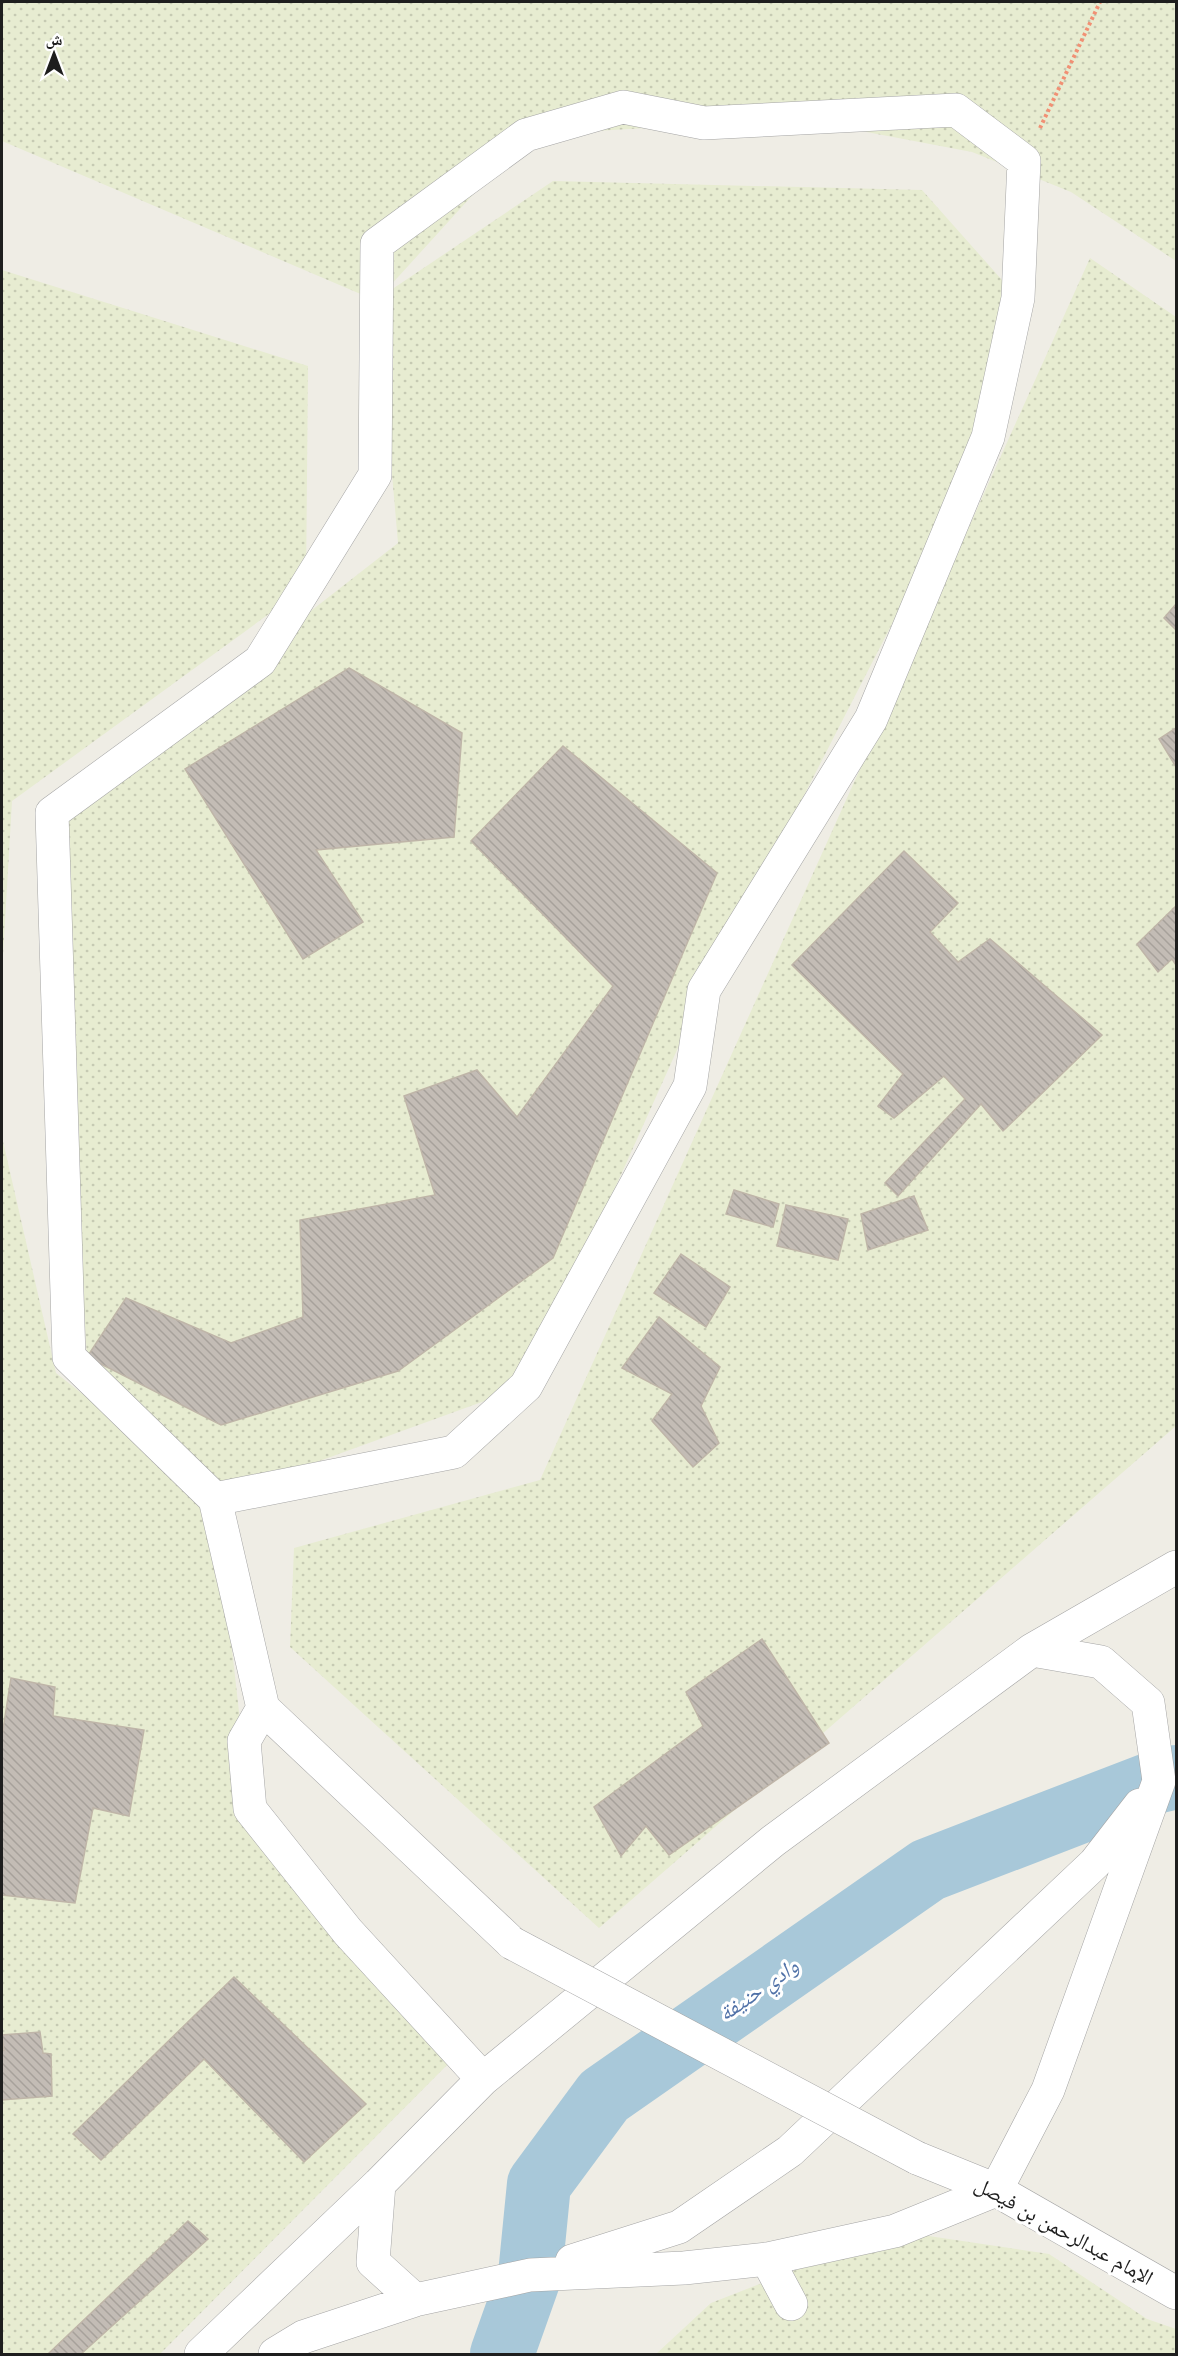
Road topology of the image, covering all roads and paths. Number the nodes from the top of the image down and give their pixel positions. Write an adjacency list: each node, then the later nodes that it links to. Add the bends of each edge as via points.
1 (1100, 2): 2 (path)
2 (1024, 161): 3 (street, via 1018,298 988,437 871,719 704,990 690,1086 526,1386 454,1452); 3 (street, via 956,110 704,123 623,107 526,135 377,244 375,475 260,661 52,813 69,1357)
3 (214, 1499): 6 (street)
4 (1176, 1567): 5 (street)
5 (1032, 1650): 8 (street, via 1101,1662 1148,1702); 9 (street, via 772,1841)
6 (264, 1708): 9 (street, via 244,1741 250,1809 348,1932); 11 (street, الإمام عبدالرحمن بن فيصل, bridge, via 512,1943 917,2158)
7 (1176, 1743): 8 (street)
8 (1159, 1781): 11 (street, via 1048,2090); 13 (street, via 1095,1863 790,2151 679,2227)
9 (483, 2079): 10 (street)
10 (379, 2184): 15 (street, via 373,2262); 17 (street)
11 (996, 2190): 12 (street, via 896,2231); 14 (street, الإمام عبدالرحمن بن فيصل)
12 (766, 2259): 13 (street, via 684,2268); 16 (street)
13 (530, 2275): 15 (street)
14 (1176, 2294)
15 (415, 2300): 18 (street, via 303,2337)
16 (791, 2304)
17 (201, 2355)
18 (275, 2355)

